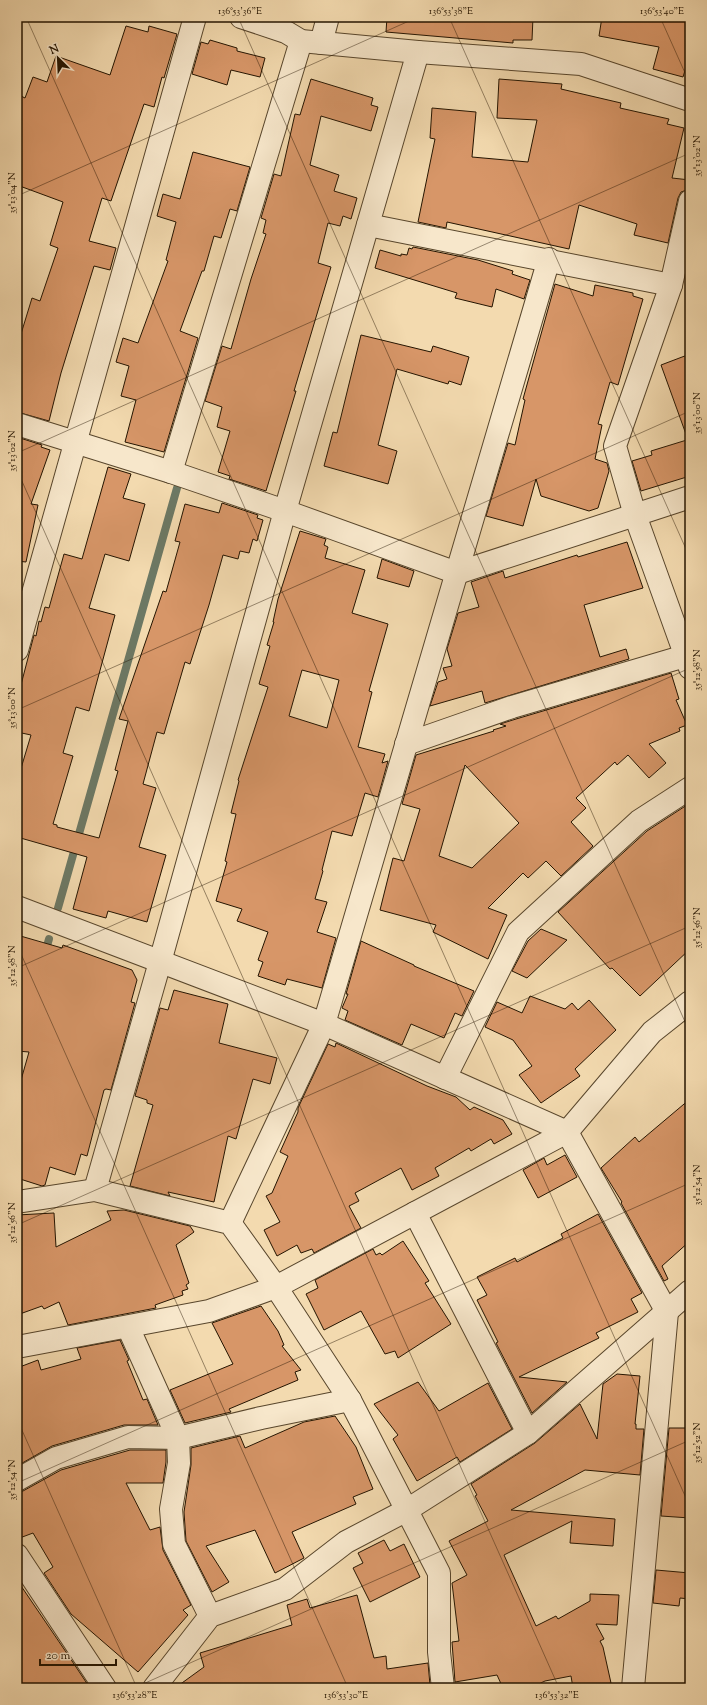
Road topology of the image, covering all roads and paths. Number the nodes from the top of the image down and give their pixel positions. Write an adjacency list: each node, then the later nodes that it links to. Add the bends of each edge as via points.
1 (195, 17): 12 (street)
2 (241, 17): 4 (street)
3 (328, 17): 4 (street)
4 (299, 33): 5 (street); 13 (street)
5 (418, 52): 6 (street, via 581,64); 8 (street)
6 (690, 100)
7 (690, 201): 10 (street)
8 (368, 225): 9 (street); 15 (street)
9 (549, 260): 10 (street); 17 (street)
10 (671, 285): 16 (street, via 614,446)
11 (17, 424): 12 (street)
12 (75, 442): 13 (street); 18 (street)
13 (172, 472): 15 (street)
14 (690, 497): 16 (street)
15 (285, 511): 17 (street); 23 (street)
16 (635, 515): 17 (street); 19 (street)
17 (457, 573): 20 (street)
18 (17, 650)
19 (688, 662): 20 (street, via 512,707)
20 (406, 744): 25 (street)
21 (690, 788): 26 (street, via 639,821 518,932)
22 (17, 908): 23 (street)
23 (160, 962): 25 (street); 28 (street)
24 (690, 1002): 27 (street, via 652,1032)
25 (324, 1024): 26 (street); 31 (street)
26 (445, 1078): 27 (street)
27 (567, 1132): 30 (street); 34 (street)
28 (95, 1190): 29 (street); 31 (street)
29 (17, 1202)
30 (414, 1213): 32 (street); 38 (street)
31 (230, 1223): 32 (street)
32 (276, 1286): 35 (street, via 209,1311); 37 (street)
33 (690, 1291): 34 (street)
34 (667, 1312): 38 (street); 47 (street)
35 (128, 1327): 36 (street); 39 (street)
36 (17, 1347)
37 (350, 1400): 39 (street); 41 (street)
38 (528, 1433): 41 (street)
39 (178, 1438): 40 (street, via 128,1437 56,1458); 43 (street, via 179,1463 171,1510 174,1544)
40 (17, 1480)
41 (407, 1510): 43 (street, via 346,1542 285,1589); 46 (street, via 439,1572 439,1652)
42 (17, 1555): 44 (street)
43 (210, 1616): 45 (street)
44 (105, 1688)
45 (154, 1688)
46 (443, 1688)
47 (633, 1688)

